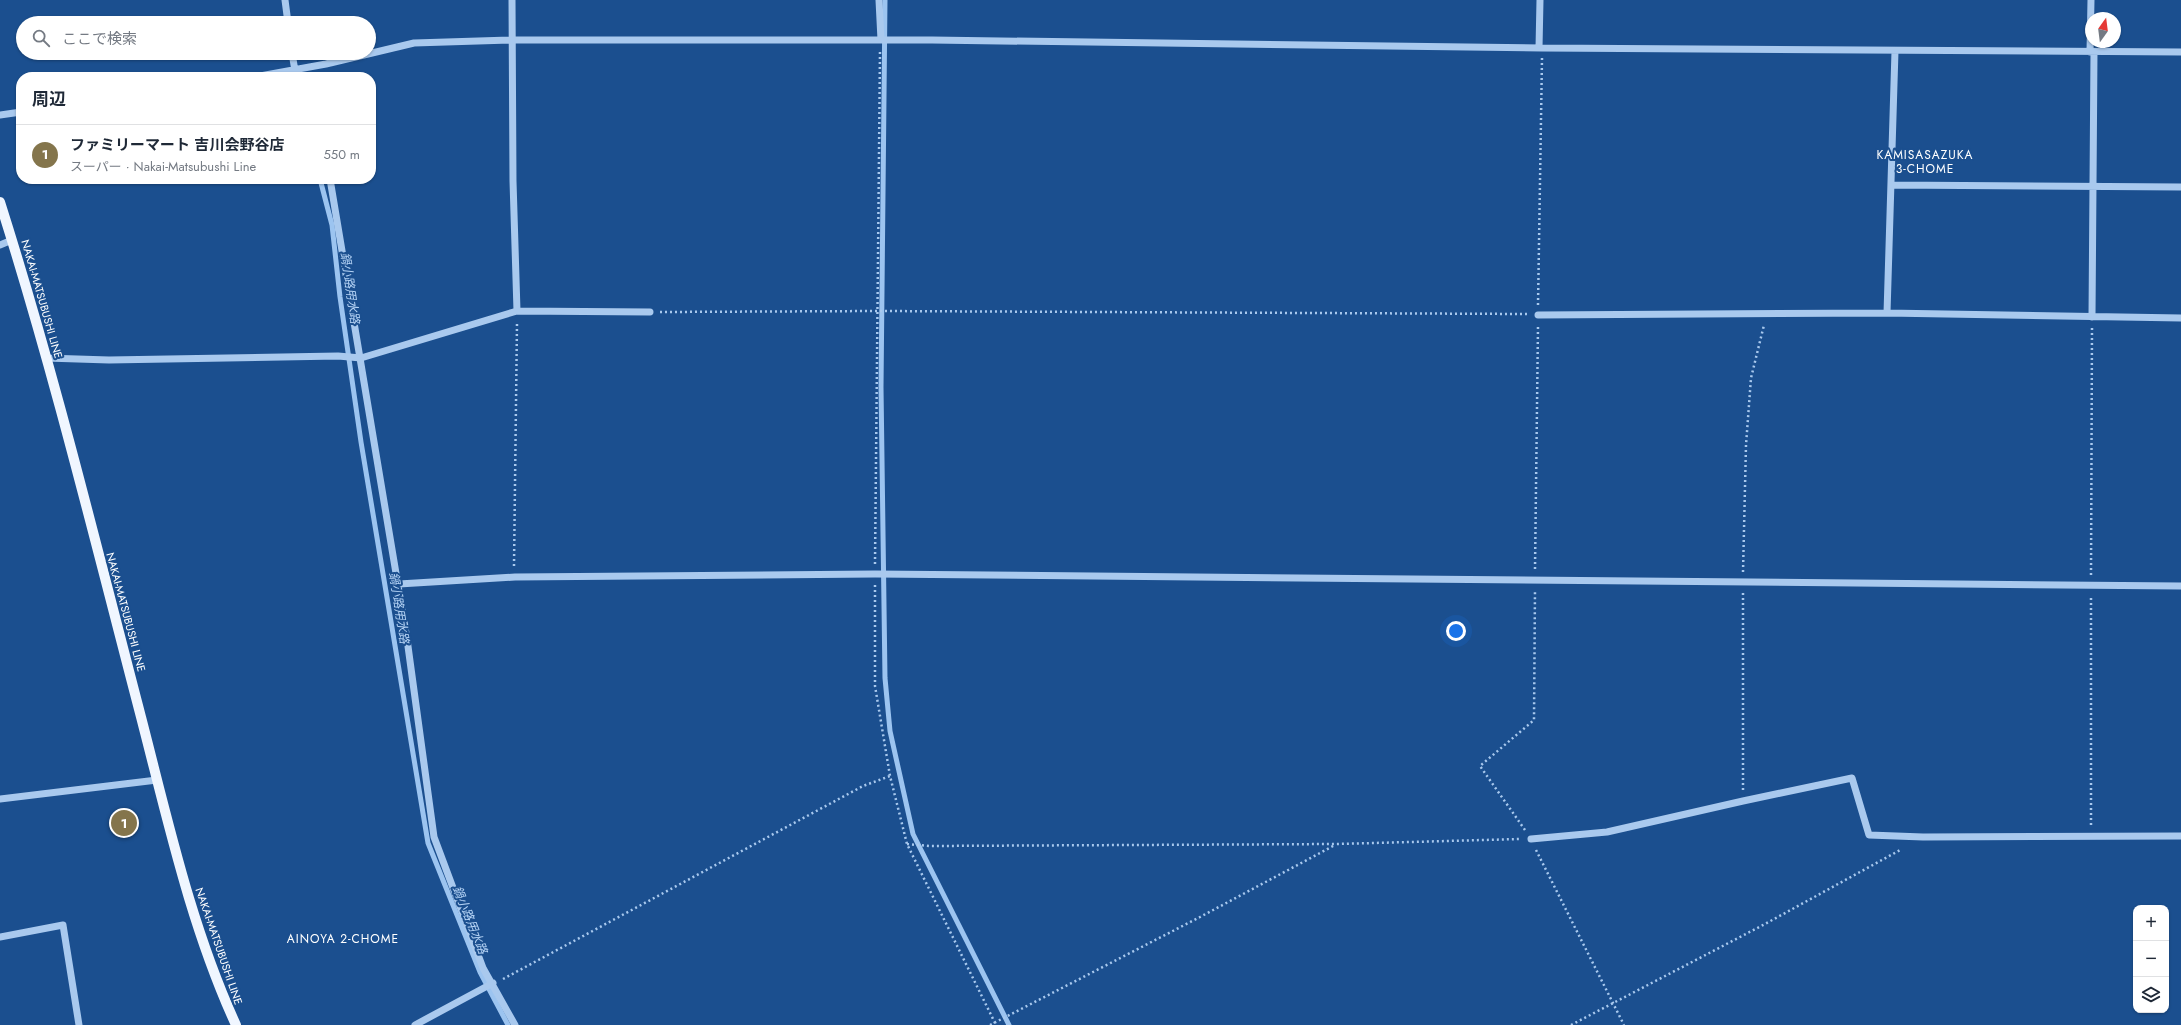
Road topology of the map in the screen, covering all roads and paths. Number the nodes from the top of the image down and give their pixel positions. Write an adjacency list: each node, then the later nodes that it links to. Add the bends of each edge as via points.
1 (285, 0): 6 (street)
2 (512, 0): 7 (street)
3 (879, 0): 8 (street)
4 (1540, 0): 9 (street)
5 (2091, 0): 11 (street)
6 (287, 16)
7 (513, 40): 8 (street); 13 (street, via 414,43); 27 (street, via 513,181)
8 (881, 40): 9 (street); 28 (path)
9 (1541, 48): 10 (street); 31 (path)
10 (1895, 51): 11 (street); 21 (street)
11 (2092, 52): 12 (street); 22 (street)
12 (2181, 52)
13 (376, 53)
14 (293, 60): 16 (street)
15 (347, 60): 17 (street)
16 (295, 72)
17 (299, 72)
18 (16, 113): 19 (street)
19 (0, 115)
20 (331, 184): 36 (street)
21 (1891, 185): 22 (street); 30 (street)
22 (2092, 186): 23 (street); 33 (street)
23 (2181, 187)
24 (0, 202): 25 (main road, NAKAI-MATSUBUSHI LINE)
25 (12, 240): 26 (street); 35 (main road, NAKAI-MATSUBUSHI LINE)
26 (0, 245)
27 (517, 311): 29 (street); 36 (street); 38 (path)
28 (878, 311): 29 (path); 31 (path); 37 (path)
29 (650, 312)
30 (1887, 313): 32 (street); 33 (street)
31 (1538, 314): 32 (street); 39 (path)
32 (1765, 314): 40 (path, via 1752,378 1746,437)
33 (2092, 317): 34 (street)
34 (2181, 318)
35 (46, 358): 36 (street); 44 (main road, NAKAI-MATSUBUSHI LINE)
36 (361, 358): 41 (street)
37 (875, 574): 38 (street); 39 (street); 43 (path, via 875,686)
38 (515, 577): 41 (street)
39 (1535, 579): 40 (street); 49 (path, via 1534,720 1480,766)
40 (1743, 583): 42 (street); 46 (path)
41 (399, 584): 53 (street, via 434,837 484,968)
42 (2181, 586)
43 (890, 776): 50 (path); 53 (path, via 863,786 510,977)
44 (157, 780): 45 (street); 57 (main road, NAKAI-MATSUBUSHI LINE, via 194,917)
45 (0, 799)
46 (1742, 800): 48 (street, via 1852,778 1869,835); 49 (street, via 1600,833)
47 (2181, 836): 48 (street)
48 (1923, 837): 54 (path)
49 (1530, 839): 51 (path); 54 (path)
50 (907, 844): 51 (path); 55 (path)
51 (1337, 844): 55 (path)
52 (0, 937): 56 (street, via 63,925)
53 (493, 983): 58 (street); 59 (street)
54 (1612, 1004): 61 (path); 62 (path)
55 (995, 1024): 60 (path)
56 (78, 1025)
57 (236, 1025)
58 (415, 1025)
59 (515, 1025)
60 (990, 1025)
61 (1571, 1025)
62 (1624, 1025)

